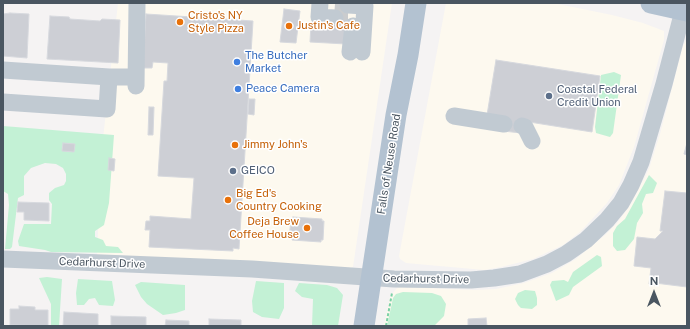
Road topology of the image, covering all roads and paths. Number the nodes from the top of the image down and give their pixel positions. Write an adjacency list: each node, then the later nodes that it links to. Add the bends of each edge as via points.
1 (137, 3): 8 (street, via 136,81)
2 (416, 3): 15 (main road, Falls of Neuse Road)
3 (651, 3): 5 (main road)
4 (342, 11): 6 (street)
5 (685, 11): 15 (street, Cedarhurst Drive, via 641,162 621,203 586,240 547,264 520,274 454,280)
6 (356, 52)
7 (3, 70): 8 (street)
8 (109, 77): 9 (street, via 107,109)
9 (3, 102)
10 (454, 116): 11 (street)
11 (504, 124)
12 (522, 126): 13 (street)
13 (532, 141)
14 (3, 259): 15 (street, Cedarhurst Drive, via 252,269)
15 (371, 278): 17 (main road, Falls of Neuse Road)
16 (394, 288): 18 (path)
17 (364, 326)
18 (386, 326)

